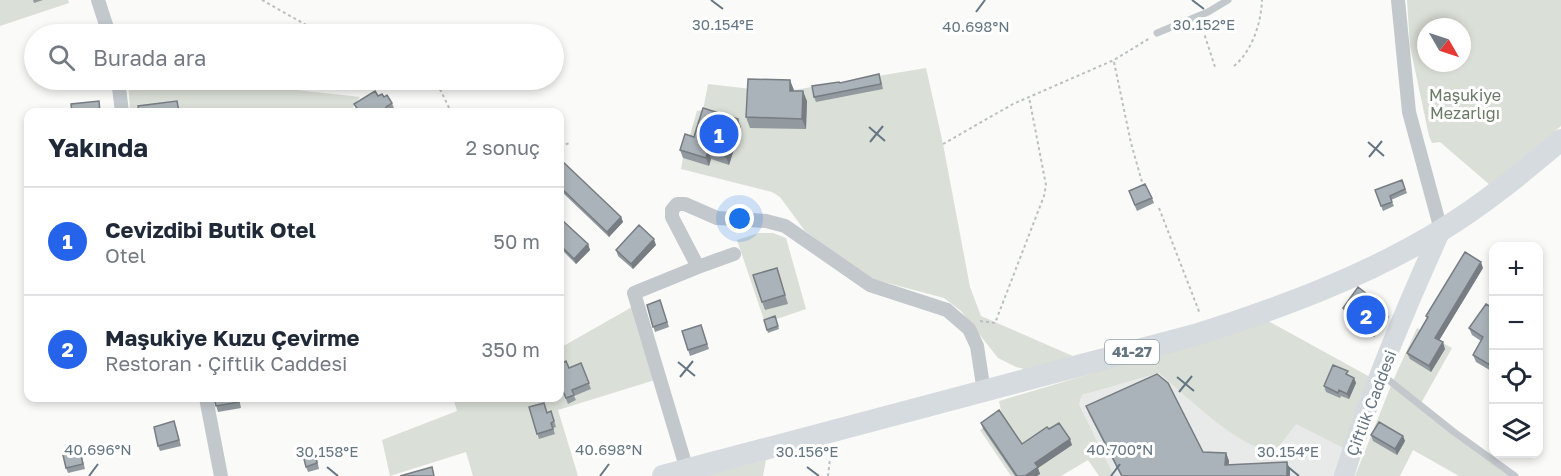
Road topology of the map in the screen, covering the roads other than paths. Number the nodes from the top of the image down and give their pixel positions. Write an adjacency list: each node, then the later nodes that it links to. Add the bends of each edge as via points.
1 (98, 0): 4 (street)
2 (1228, 0): 5 (lane)
3 (1398, 0): 9 (street, via 1409,112)
4 (106, 24)
5 (1157, 33)
6 (119, 90): 7 (street)
7 (122, 108)
8 (1561, 140): 9 (main road, 41-27, via 1509,183)
9 (1441, 230): 12 (street, Çiftlik Caddesi); 13 (main road, 41-27, via 1355,276 1257,316)
10 (734, 254): 11 (street)
11 (698, 267): 13 (street, via 672,218 677,204 717,218 785,226 870,285 937,305 955,315 969,329 977,346); 15 (street, via 634,293)
12 (1381, 374): 18 (street, Çiftlik Caddesi); 19 (lane)
13 (984, 392): 15 (main road, 41-27)
14 (207, 402): 16 (street)
15 (687, 470): 17 (main road, 41-27)
16 (221, 476)
17 (663, 476)
18 (1344, 476)
19 (1515, 476)

